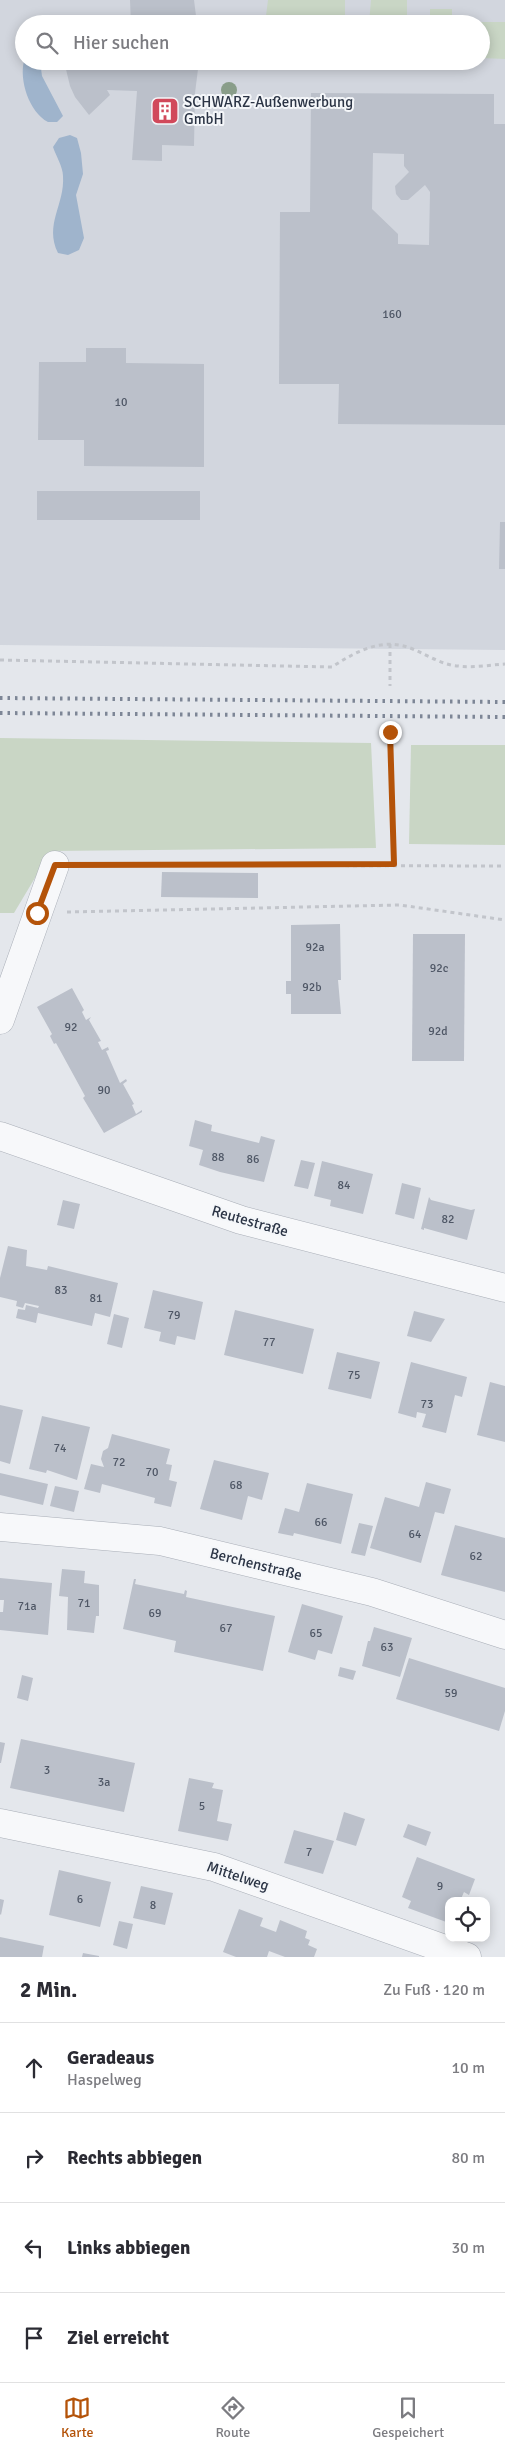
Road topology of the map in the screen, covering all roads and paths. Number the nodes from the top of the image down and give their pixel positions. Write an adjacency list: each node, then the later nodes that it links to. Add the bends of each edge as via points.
1 (390, 644): 2 (path, via 368,646 332,667); 3 (path, via 412,648 440,662 458,666); 4 (path)
2 (0, 660)
3 (505, 664)
4 (390, 686)
5 (390, 732): 6 (path)
6 (394, 864): 7 (path); 8 (path)
7 (55, 865): 9 (street)
8 (505, 866)
9 (37, 913): 10 (path, via 400,905); 11 (street)
10 (505, 920)
11 (0, 1020)
12 (0, 1136): 13 (street, Reutestraße, via 241,1220)
13 (505, 1288)
14 (0, 1527): 15 (street, Berchenstraße, via 160,1541 372,1592)
15 (505, 1635)
16 (0, 1823): 17 (street, Mittelweg, via 214,1867)
17 (467, 1957)

